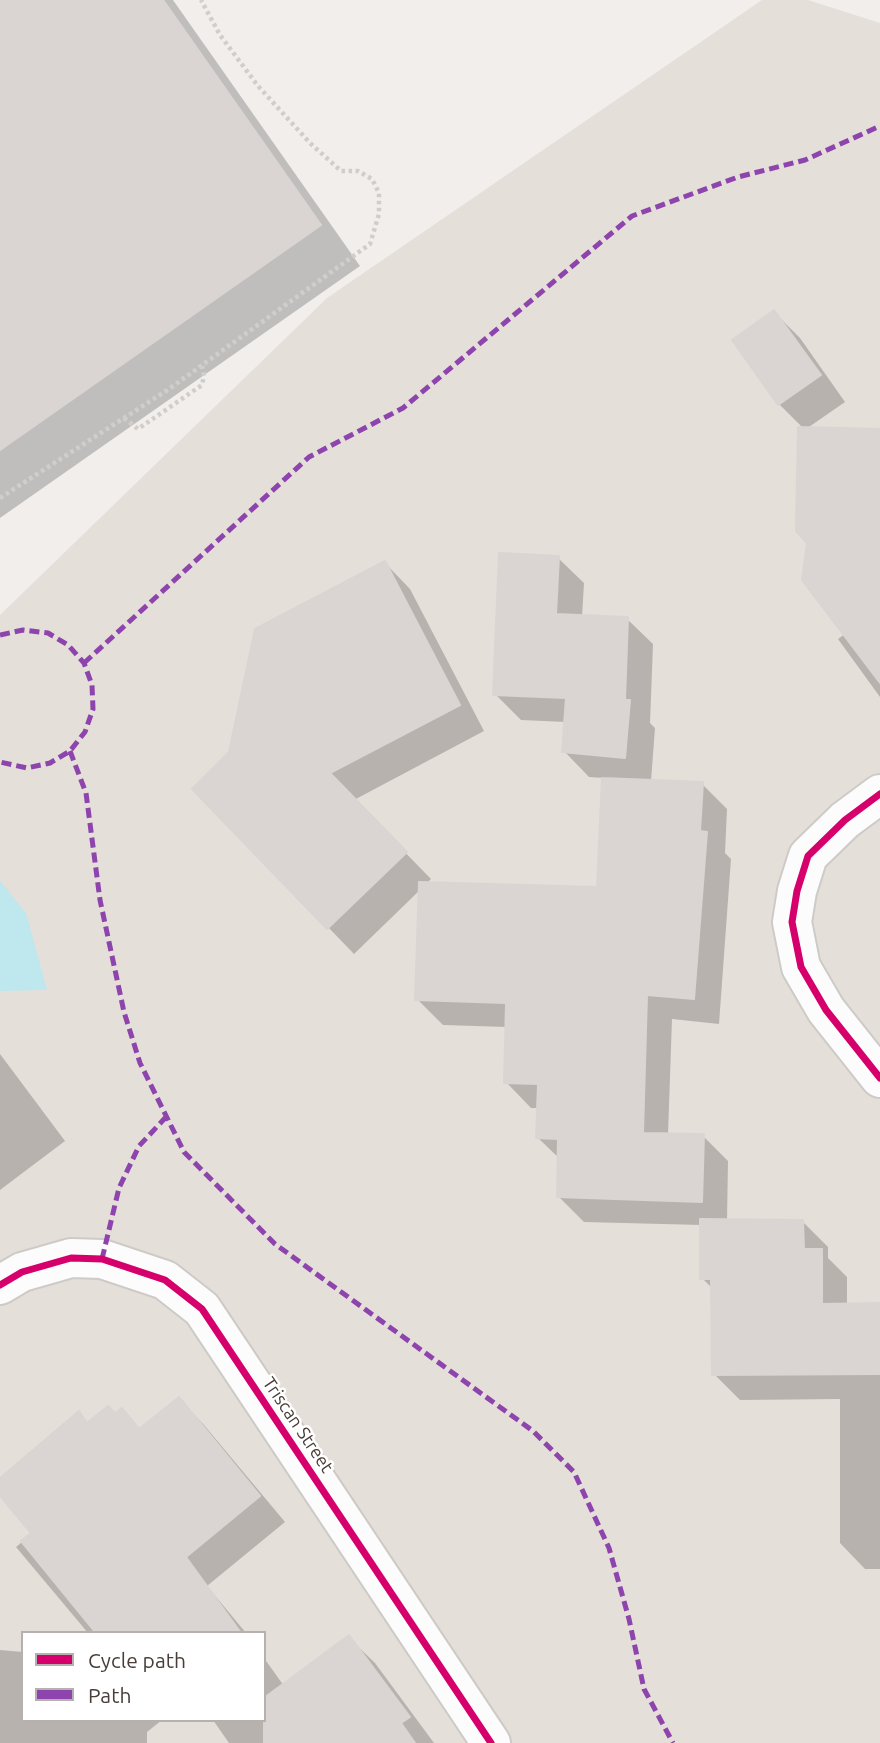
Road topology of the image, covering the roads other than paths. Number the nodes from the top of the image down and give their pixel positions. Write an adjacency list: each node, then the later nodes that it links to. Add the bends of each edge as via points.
1 (880, 794): 2 (street, via 808,856 792,922 801,967 826,1010)
2 (880, 1078)
3 (0, 1286): 4 (street, Triscan Street, via 22,1272 71,1258 102,1259 165,1280 202,1308)
4 (491, 1743)

